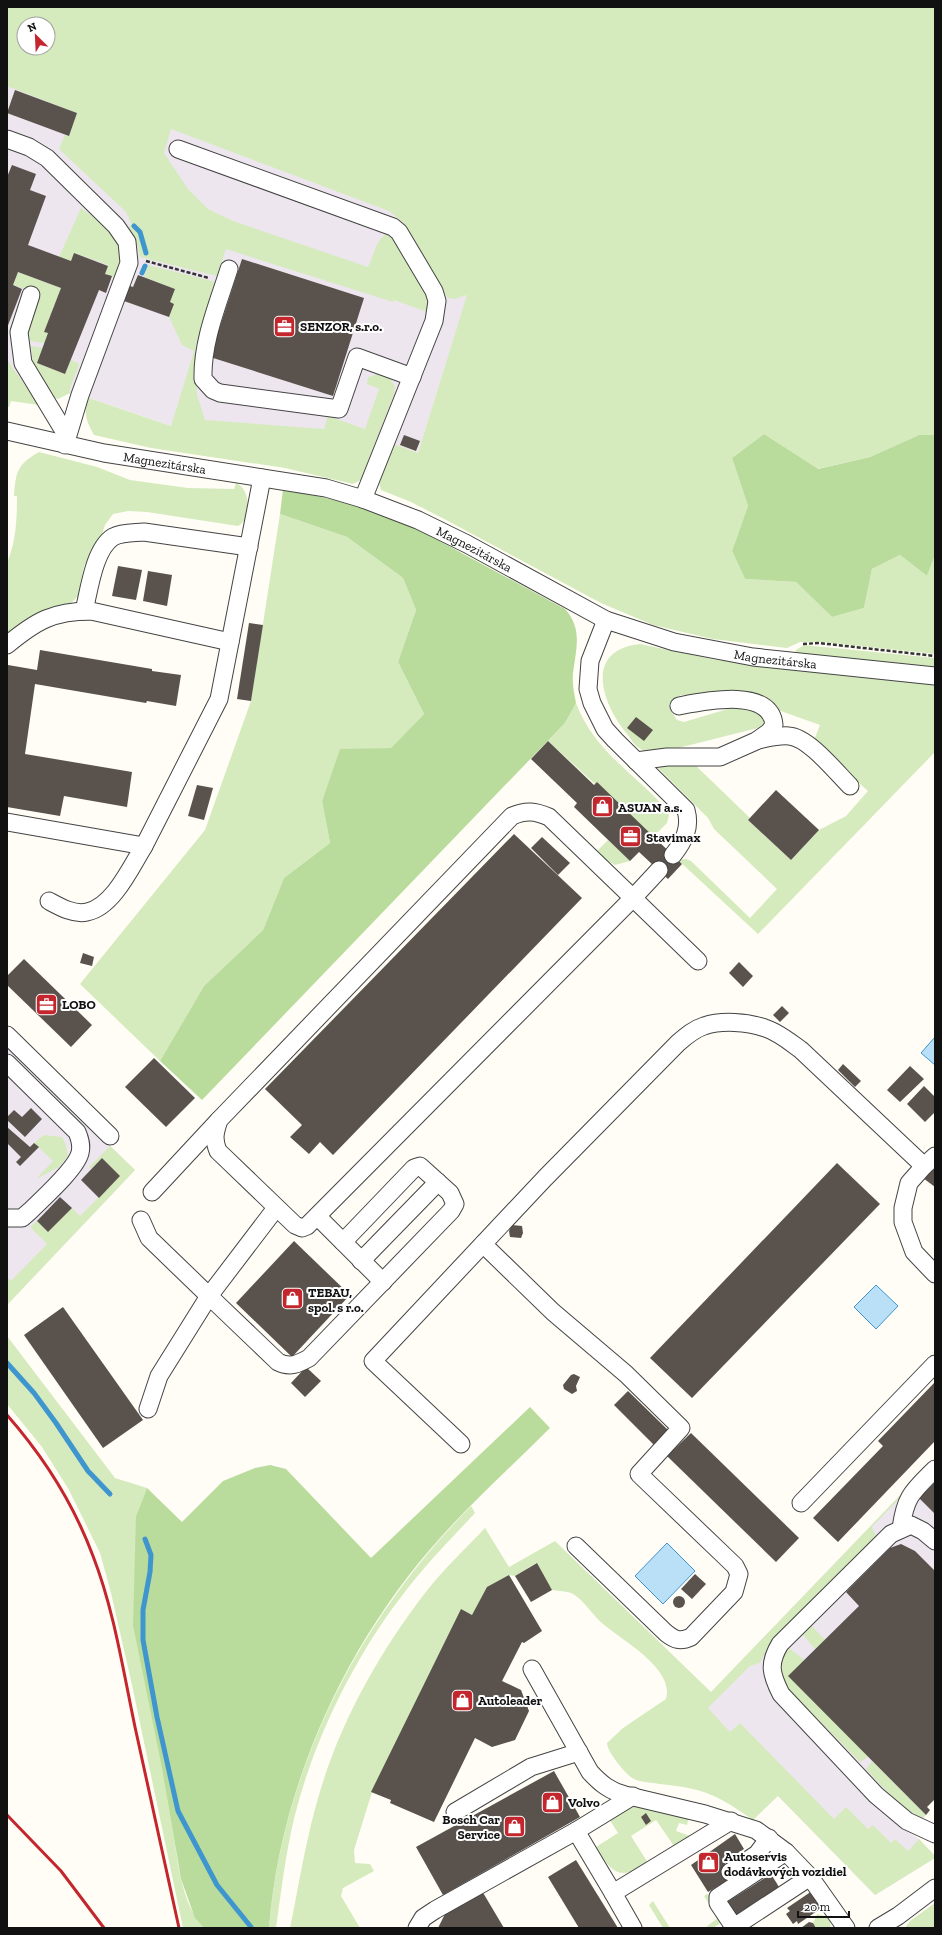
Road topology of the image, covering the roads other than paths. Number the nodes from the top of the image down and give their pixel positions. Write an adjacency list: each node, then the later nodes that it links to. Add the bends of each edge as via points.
1 (7, 139): 7 (street, via 29,147 47,158 116,226 127,242 129,263)
2 (178, 149): 5 (street, via 393,227 399,232 434,291 437,302 434,321)
3 (227, 275): 5 (street, via 202,362 203,379 213,390 339,409 357,357)
4 (31, 295): 7 (street, via 19,332 23,363)
5 (412, 377): 9 (street)
6 (7, 431): 7 (street, Magnezitárska)
7 (66, 441): 8 (street, Magnezitárska)
8 (262, 478): 9 (street, Magnezitárska, via 326,488); 10 (street)
9 (363, 499): 12 (street, Magnezitárska, via 418,520 467,544)
10 (249, 547): 11 (street, via 144,532 113,537 103,548 94,567); 13 (street)
11 (84, 611): 13 (street); 14 (street, via 60,613 43,620)
12 (606, 620): 15 (street, Magnezitárska, via 674,642 738,655); 18 (street, via 590,661 589,696 605,729)
13 (230, 642): 21 (street, via 218,698)
14 (7, 645)
15 (935, 676)
16 (679, 706): 17 (street, via 709,701 749,700 761,704 774,717 774,725)
17 (756, 741): 18 (street, via 720,757 667,757); 19 (street, via 777,736 801,739)
18 (636, 761): 22 (street, via 686,810 689,823 686,834)
19 (850, 786)
20 (7, 822): 21 (street)
21 (144, 846): 25 (street, via 114,894 98,907 86,912 75,912)
22 (673, 855)
23 (659, 870): 24 (street)
24 (633, 898): 26 (street); 29 (street, via 549,817 535,811 523,811 512,816); 35 (street)
25 (50, 901)
26 (698, 961)
27 (7, 1035): 30 (street)
28 (7, 1063): 36 (street, via 77,1132 81,1140 76,1163)
29 (219, 1120): 33 (street); 34 (street, via 214,1132 218,1151)
30 (110, 1136)
31 (930, 1161): 40 (street, via 782,1036 765,1028 739,1022 704,1026 678,1043); 42 (street, via 909,1183 902,1208 903,1222 914,1252)
32 (438, 1182): 39 (street, via 420,1166 414,1168); 41 (street); 43 (street, via 454,1199 455,1204)
33 (152, 1192)
34 (276, 1208): 35 (street, via 295,1226 302,1228 313,1223); 44 (street)
35 (318, 1217): 39 (street)
36 (14, 1218): 38 (street)
37 (140, 1220): 44 (street, via 149,1238)
38 (7, 1233)
39 (343, 1242): 41 (street)
40 (483, 1244): 47 (street, via 373,1361); 52 (street, via 553,1312 626,1374 681,1428 639,1474 735,1566 740,1574 734,1592 691,1637 682,1641 666,1633)
41 (361, 1260): 43 (street)
42 (935, 1274)
43 (383, 1282): 44 (street, via 309,1358 292,1366 278,1362)
44 (209, 1296): 46 (street, via 159,1376)
45 (935, 1364): 49 (street)
46 (148, 1410)
47 (461, 1444)
48 (935, 1469): 50 (street, via 909,1495)
49 (801, 1503)
50 (901, 1529): 51 (street, via 911,1525); 59 (street, via 891,1534 780,1644 773,1656 771,1668 781,1694 876,1795 907,1821)
51 (935, 1541)
52 (576, 1546)
53 (532, 1669): 54 (street)
54 (579, 1752): 55 (street, via 590,1772 600,1783 612,1791); 56 (street, via 531,1767)
55 (633, 1796): 57 (street); 58 (street)
56 (455, 1812)
57 (731, 1821): 60 (street); 65 (street)
58 (576, 1830): 65 (street); 66 (street, via 435,1910 423,1918)
59 (935, 1834)
60 (769, 1838): 61 (street); 62 (street, via 757,1854)
61 (786, 1852): 63 (street); 63 (street, via 718,1897 718,1903 734,1926)
62 (730, 1872)
63 (804, 1881): 68 (street)
64 (935, 1888): 69 (street)
65 (613, 1893): 67 (street)
66 (417, 1928)
67 (633, 1928)
68 (846, 1928)
69 (878, 1928)

